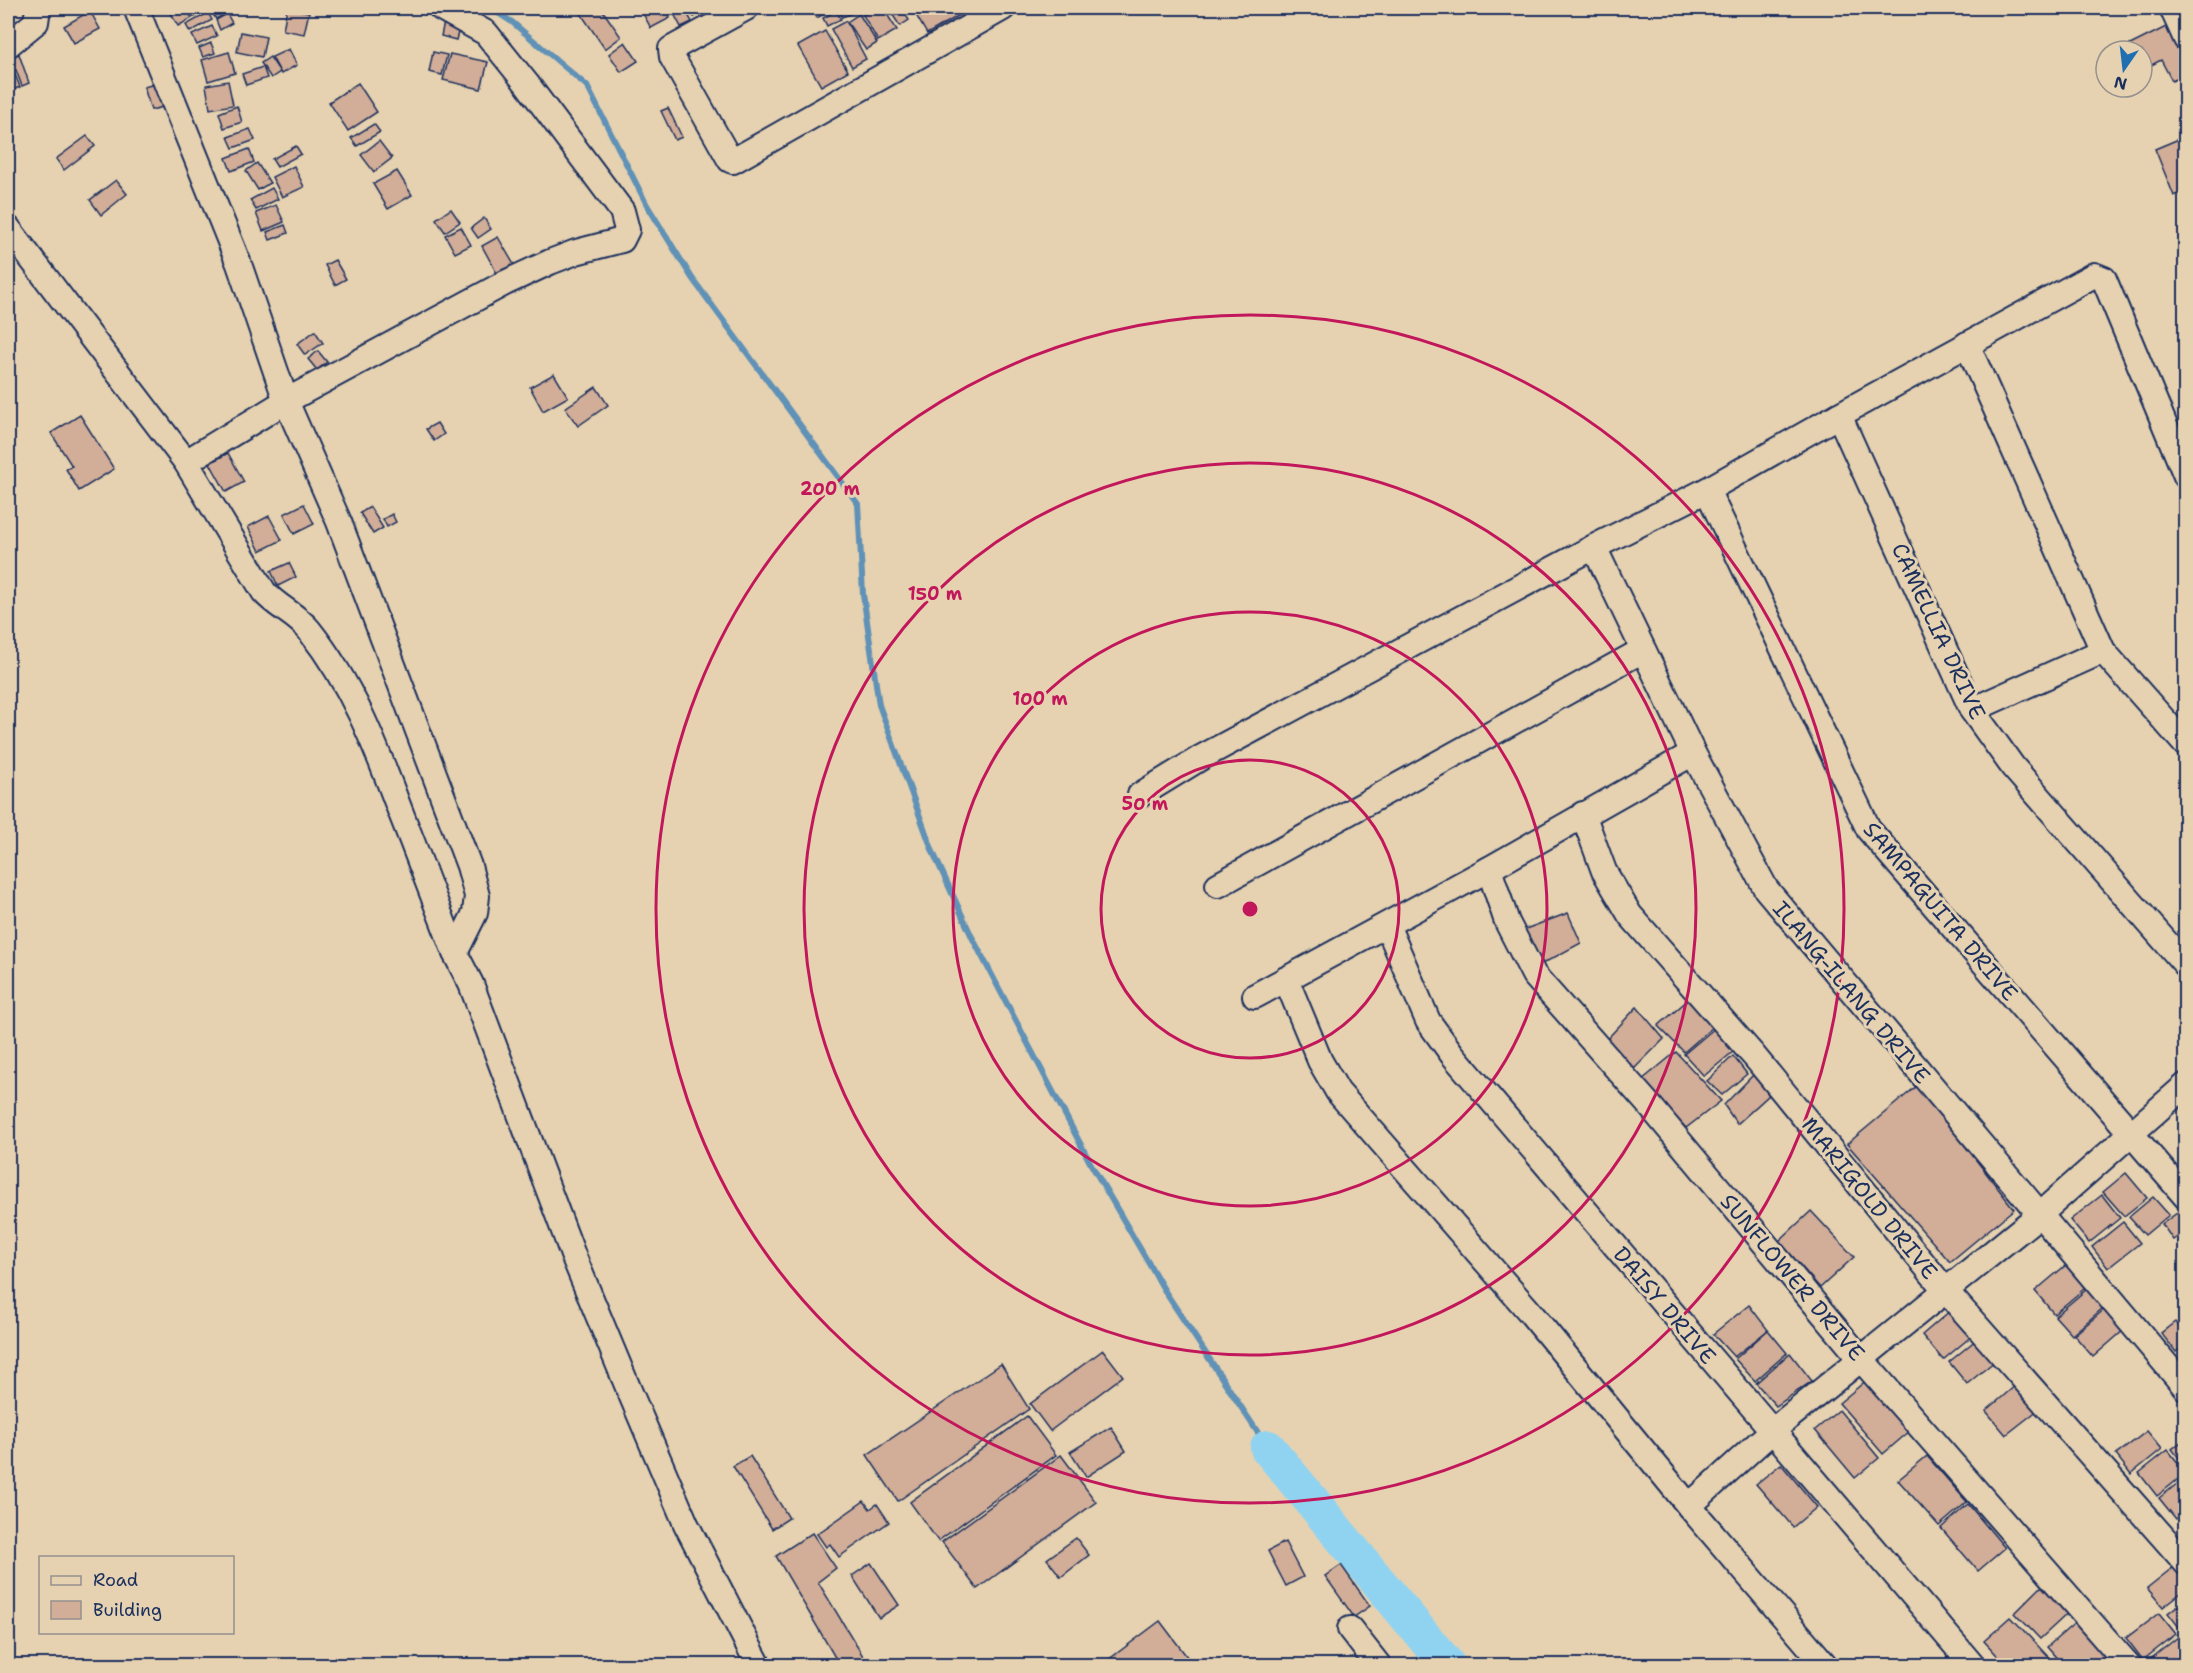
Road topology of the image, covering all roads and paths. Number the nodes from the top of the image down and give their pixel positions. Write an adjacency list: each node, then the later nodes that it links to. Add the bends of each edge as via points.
1 (40, 8): 8 (street, via 36,22)
2 (136, 8): 11 (street, via 239,264)
3 (441, 8): 11 (street, via 486,33 622,211 627,230 622,240 576,252 505,283)
4 (746, 8): 5 (street, via 671,49 733,161)
5 (1003, 8)
6 (2172, 8): 7 (street)
7 (2186, 39)
8 (8, 45)
9 (8, 228): 13 (street)
10 (1967, 345): 12 (street); 14 (street, via 2094,275 2104,279); 18 (street)
11 (286, 401): 13 (street); 27 (street, via 339,522 469,866 477,896 475,913)
12 (1839, 415): 15 (street); 19 (street, CAMELLIA DRIVE)
13 (186, 462): 27 (street, via 264,592 309,630 351,692 378,752)
14 (2186, 476)
15 (1707, 490): 16 (street); 32 (street, SAMPAGUITA DRIVE, via 1869,830)
16 (1594, 547): 17 (street, ILANG-ILANG DRIVE); 22 (street, via 1202,757)
17 (1643, 650): 21 (street, ILANG-ILANG DRIVE); 25 (street)
18 (2103, 651): 19 (street); 20 (street)
19 (1972, 710): 28 (street, CAMELLIA DRIVE, via 2013,767)
20 (2186, 745)
21 (1693, 753): 23 (street); 34 (street, ILANG-ILANG DRIVE, via 1766,889)
22 (1140, 795)
23 (1583, 814): 24 (street); 35 (street, MARIGOLD DRIVE, via 1604,871 1630,915 1754,1056)
24 (1489, 869): 26 (street); 36 (street, SUNFLOWER DRIVE, via 1507,922 1534,975 1650,1106)
25 (1218, 885)
26 (1387, 925): 29 (street); 38 (street, DAISY DRIVE, via 1428,1020 1452,1054)
27 (454, 953): 42 (street, via 471,984 573,1254 686,1524)
28 (2186, 965)
29 (1286, 979): 30 (street); 39 (street, via 1320,1061 1338,1092 1529,1311)
30 (1255, 996)
31 (2186, 1085): 32 (street)
32 (2131, 1134): 33 (street, SAMPAGUITA DRIVE); 34 (street)
33 (2186, 1197)
34 (2038, 1215): 35 (street); 37 (street, ILANG-ILANG DRIVE)
35 (1947, 1291): 36 (street); 40 (street, MARIGOLD DRIVE)
36 (1861, 1359): 38 (street); 46 (street, SUNFLOWER DRIVE)
37 (2186, 1389)
38 (1772, 1431): 39 (street); 45 (street, DAISY DRIVE)
39 (1689, 1506): 44 (street)
40 (2186, 1563)
41 (1350, 1629): 43 (street)
42 (759, 1665)
43 (1379, 1665)
44 (1826, 1665)
45 (1973, 1665)
46 (2129, 1665)

